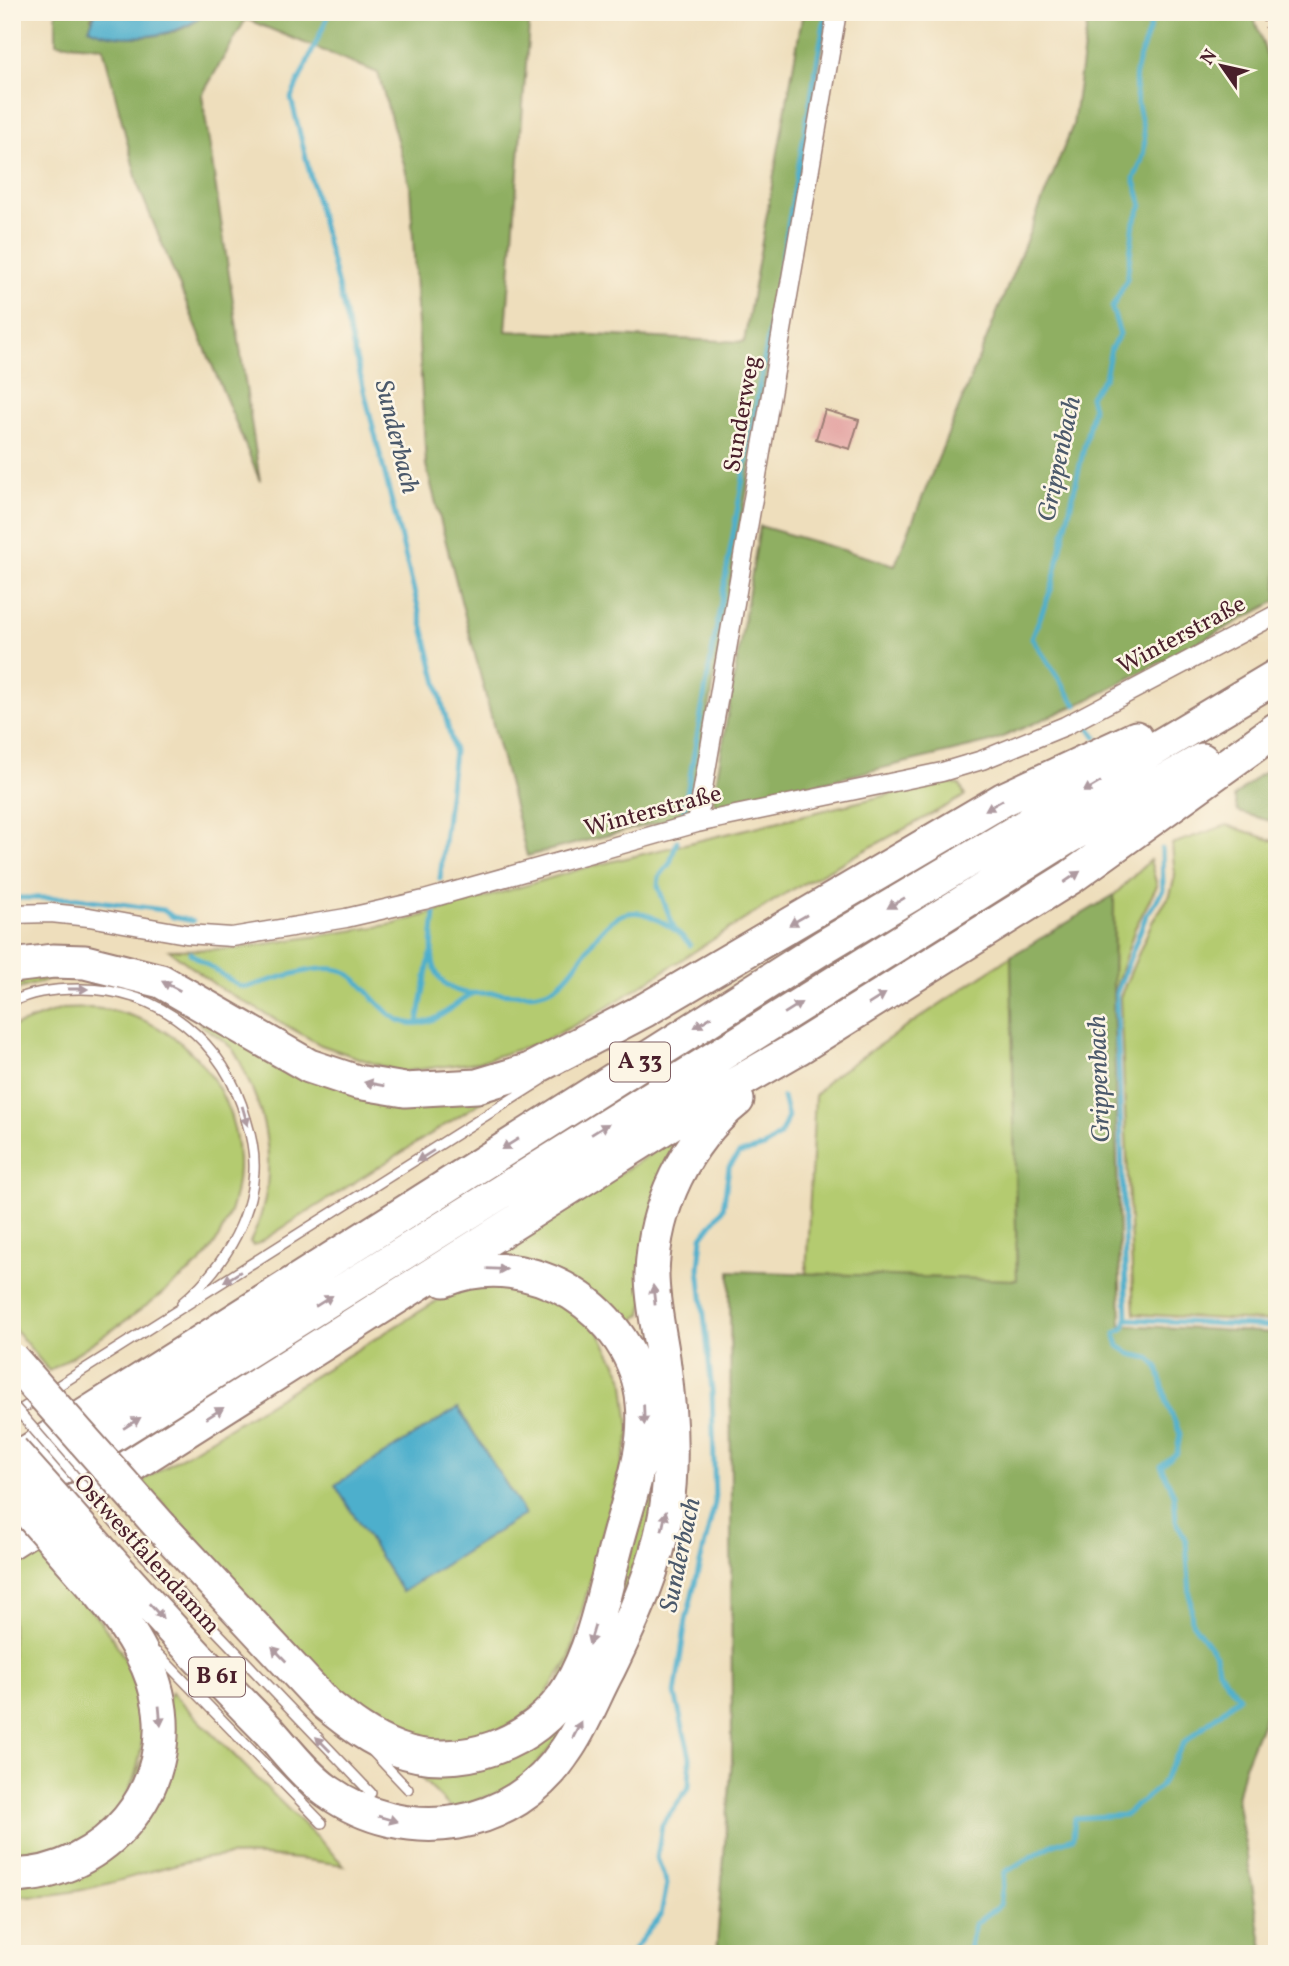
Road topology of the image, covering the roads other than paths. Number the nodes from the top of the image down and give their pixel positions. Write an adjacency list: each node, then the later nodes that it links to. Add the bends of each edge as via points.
1 (838, 12): 7 (street, Sunderweg)
2 (1277, 614): 7 (street, Winterstraße, via 1065,726 982,760)
3 (1277, 671): 11 (highway, one-way to 11, via 1004,799)
4 (1277, 677): 21 (highway, A 33, one-way to 21, via 823,947)
5 (1277, 716): 23 (highway, A 33, one-way to 5, via 1051,848)
6 (1277, 729): 12 (highway, one-way to 6, via 1071,877)
7 (697, 824): 8 (street, Winterstraße, via 424,900 257,934 186,934 89,917)
8 (12, 914)
9 (12, 966): 11 (highway, one-way to 9, via 530,1070 477,1086 405,1090 357,1082 309,1066 161,981 108,966 53,961)
10 (12, 1002): 16 (lane, one-way to 16, via 60,989 121,992 176,1016 219,1056 231,1079 252,1140 250,1199 239,1233 215,1271)
11 (645, 1010): 13 (lane)
12 (798, 1048): 15 (highway, via 706,1101); 25 (highway, Ostwestfalendamm / B 61, one-way to 12, via 327,1791 391,1821 428,1826 466,1822 512,1804 566,1751 629,1626 653,1567 666,1511 671,1450 652,1278 654,1243 665,1202 686,1157 712,1120)
13 (565, 1065)
14 (553, 1073): 16 (lane, one-way to 16)
15 (387, 1305): 24 (highway, one-way to 15); 26 (highway, one-way to 26, via 458,1274 482,1269 528,1274 573,1294 609,1322 624,1344 637,1373 645,1438 580,1668 552,1710 527,1731 485,1752 427,1757 378,1741)
16 (151, 1328): 19 (lane)
17 (12, 1359): 25 (highway, bridge)
18 (12, 1404): 25 (lane, Ostwestfalendamm / B 61, bridge)
19 (12, 1415)
20 (12, 1451): 25 (highway, Ostwestfalendamm / B 61, bridge)
21 (12, 1462)
22 (12, 1493): 25 (highway, bridge)
23 (12, 1499)
24 (12, 1541)
25 (118, 1560): 26 (highway, one-way to 25); 28 (lane, Ostwestfalendamm / B 61, one-way to 25); 29 (lane); 30 (highway, one-way to 30, via 157,1693 161,1746 153,1775 142,1802 121,1831 96,1852 48,1873)
26 (326, 1703): 27 (lane)
27 (408, 1789)
28 (371, 1793)
29 (322, 1823)
30 (12, 1876)

